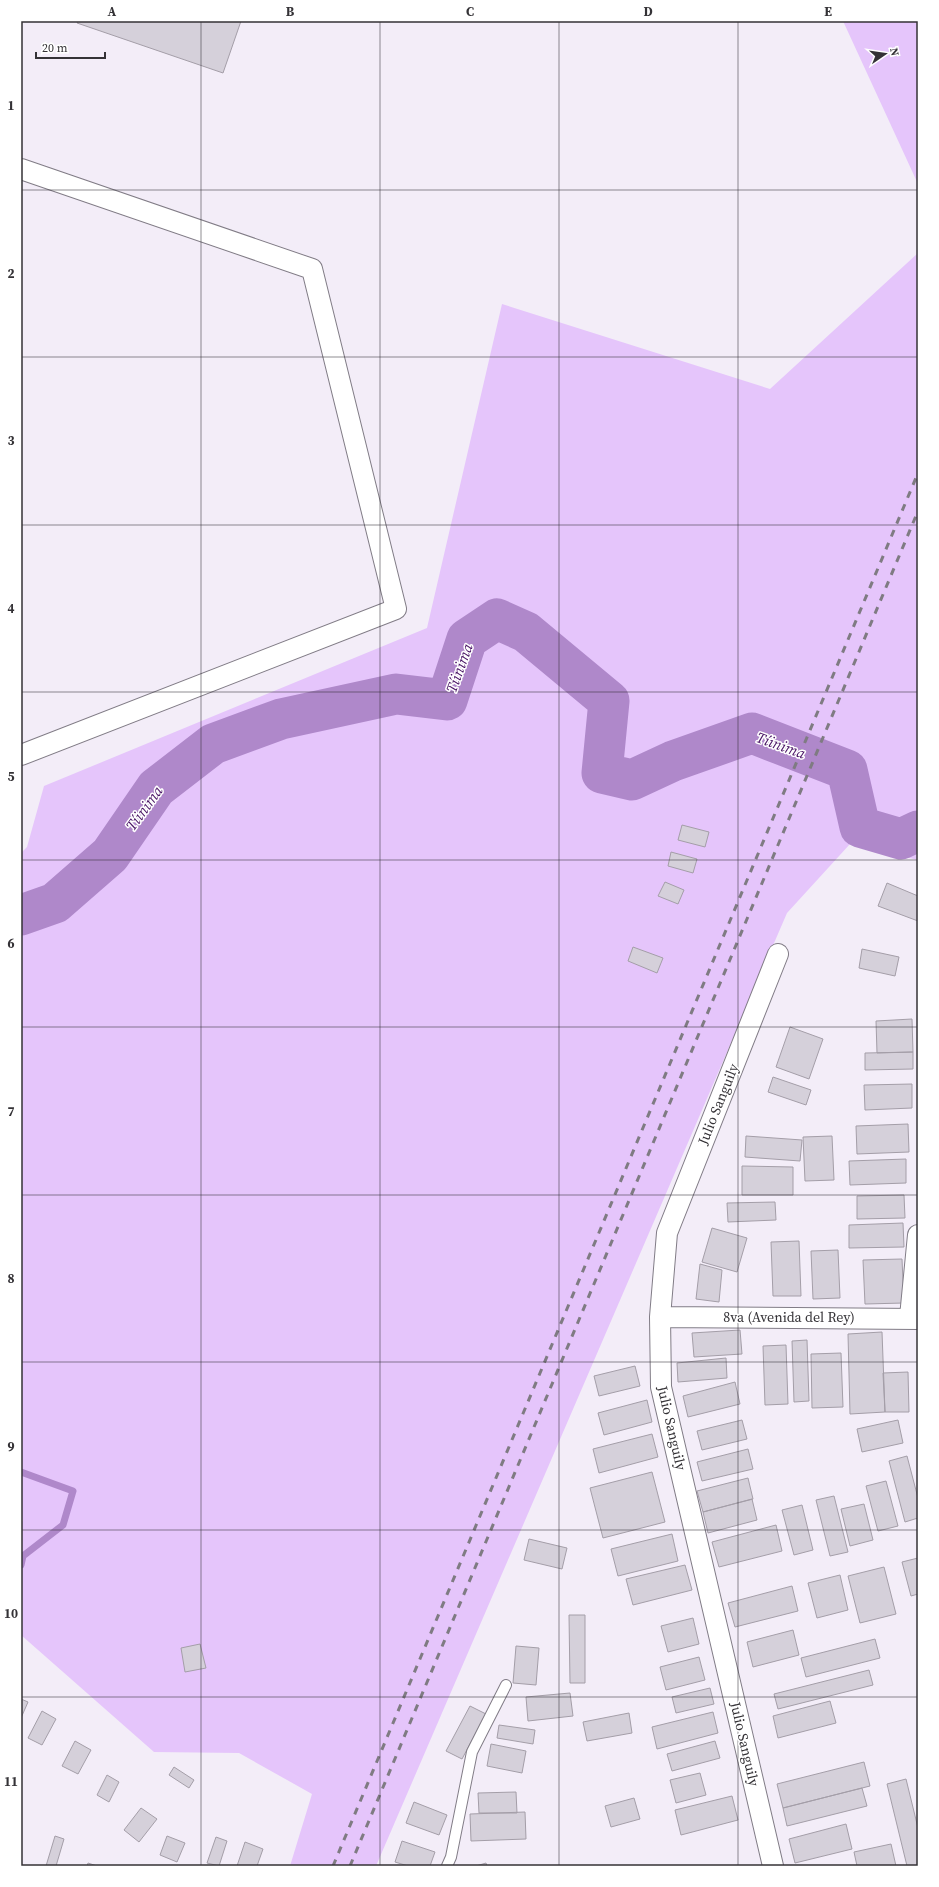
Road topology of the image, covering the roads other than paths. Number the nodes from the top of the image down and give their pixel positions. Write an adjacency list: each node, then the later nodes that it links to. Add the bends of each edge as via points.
1 (21, 169): 2 (street, via 312,269 396,610)
2 (21, 755)
3 (778, 954): 5 (street, Julio Sanguily, via 667,1233)
4 (918, 1235): 6 (street)
5 (660, 1317): 6 (street, 8va (Avenida del Rey)); 9 (street, Julio Sanguily, via 661,1387)
6 (914, 1318)
7 (506, 1685): 8 (lane, via 472,1752)
8 (447, 1866)
9 (773, 1866)

